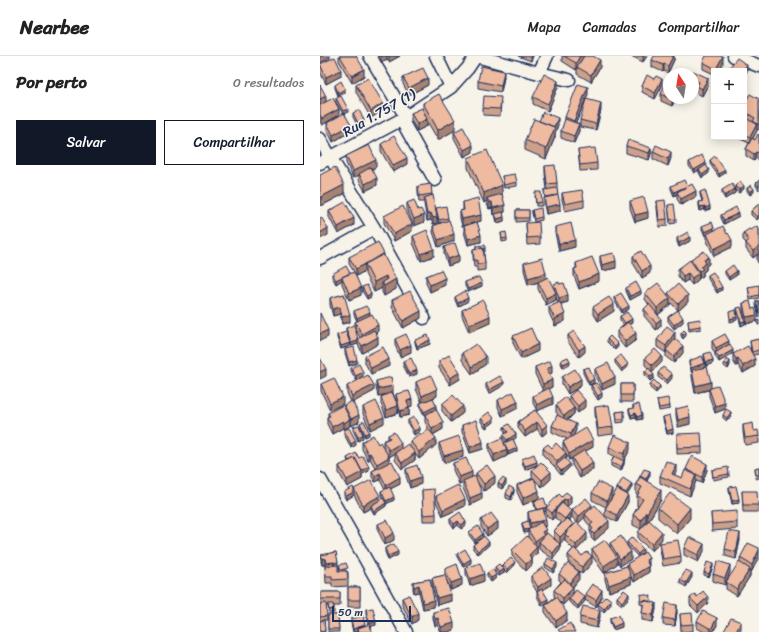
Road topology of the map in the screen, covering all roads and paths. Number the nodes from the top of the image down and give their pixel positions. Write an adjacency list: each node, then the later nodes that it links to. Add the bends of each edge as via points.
1 (370, 56): 10 (street)
2 (436, 56): 9 (street)
3 (476, 56): 7 (street); 9 (street, Rua 1.757 (1))
4 (547, 56): 7 (street)
5 (734, 56): 6 (street)
6 (759, 66)
7 (539, 74): 8 (street)
8 (569, 80)
9 (451, 87): 10 (street, Rua 1.757 (1))
10 (404, 118): 12 (street, Rua 1.757 (1)); 13 (street)
11 (320, 139): 12 (street)
12 (325, 160): 14 (street)
13 (435, 180)
14 (374, 228): 15 (street); 16 (street)
15 (320, 258)
16 (424, 318)
17 (320, 480): 18 (street)
18 (406, 632)

